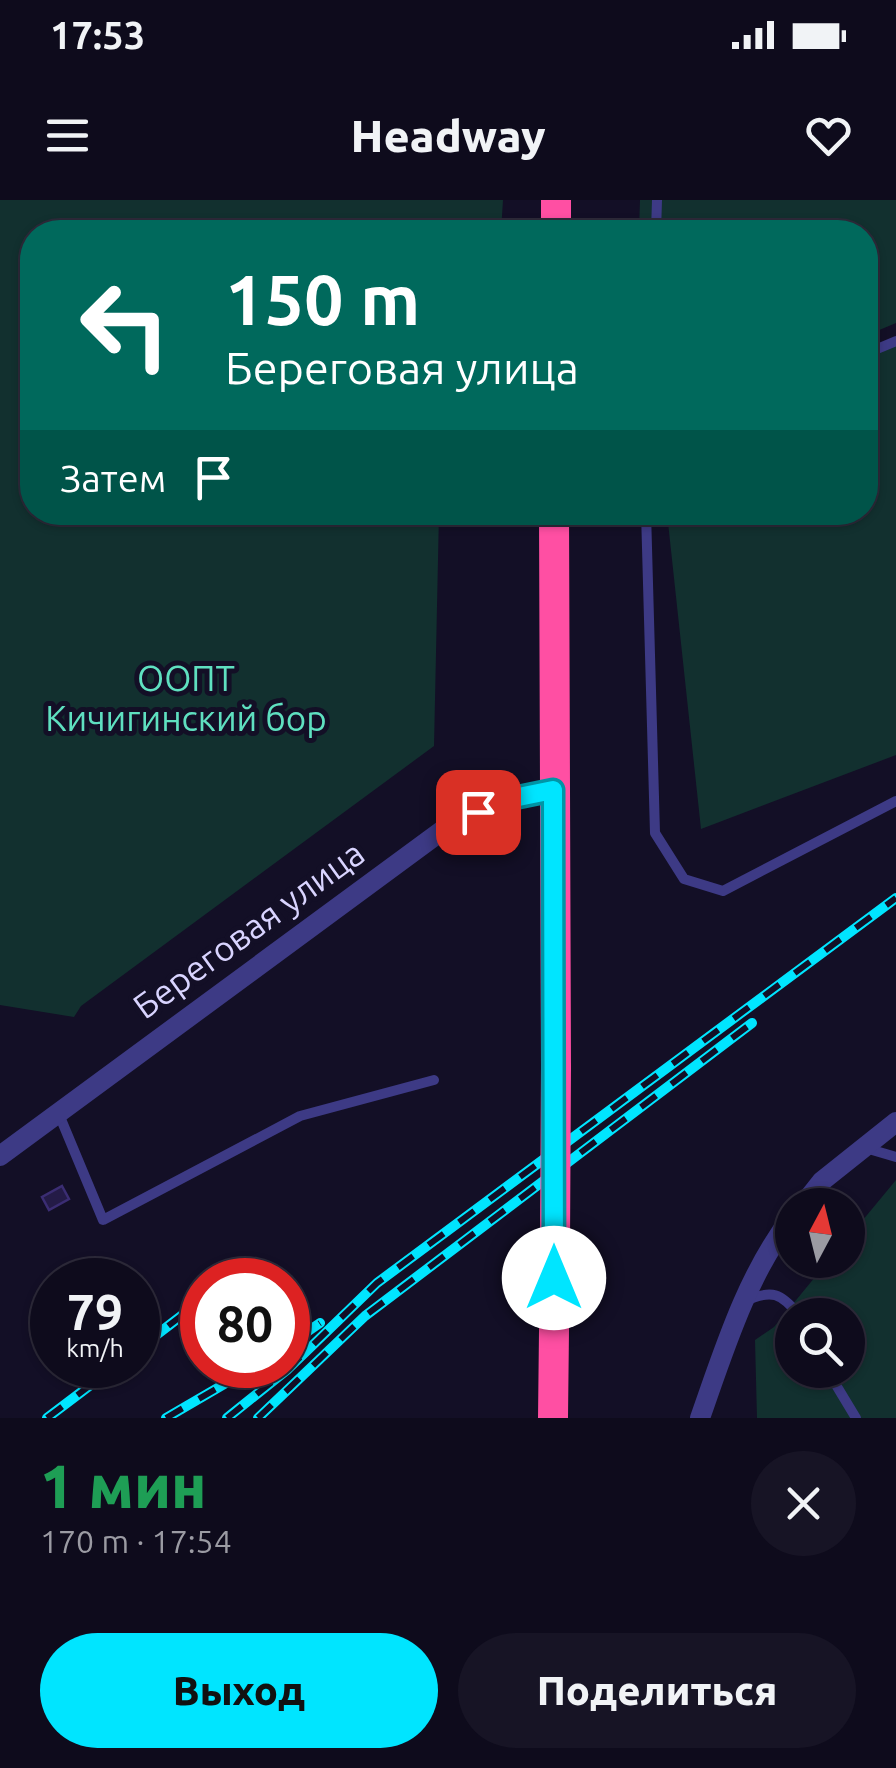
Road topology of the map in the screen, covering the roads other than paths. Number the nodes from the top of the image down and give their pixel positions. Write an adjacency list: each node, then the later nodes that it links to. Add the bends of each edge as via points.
1 (554, 525): 3 (highway)
2 (646, 525): 4 (lane, via 655,832 684,879 723,891)
3 (553, 790): 6 (street, Береговая улица, via 504,800 451,824); 16 (highway, bridge)
4 (896, 801)
5 (434, 1080): 6 (lane, via 300,1116 104,1220)
6 (57, 1112): 9 (street, Береговая улица)
7 (896, 1122): 8 (street)
8 (861, 1147): 10 (lane); 11 (street)
9 (0, 1156)
10 (896, 1157)
11 (816, 1188)
12 (775, 1243): 14 (street)
13 (784, 1298): 14 (lane, via 763,1293)
14 (744, 1301): 17 (street)
15 (838, 1388): 18 (lane)
16 (553, 1418)
17 (700, 1418)
18 (856, 1418)

